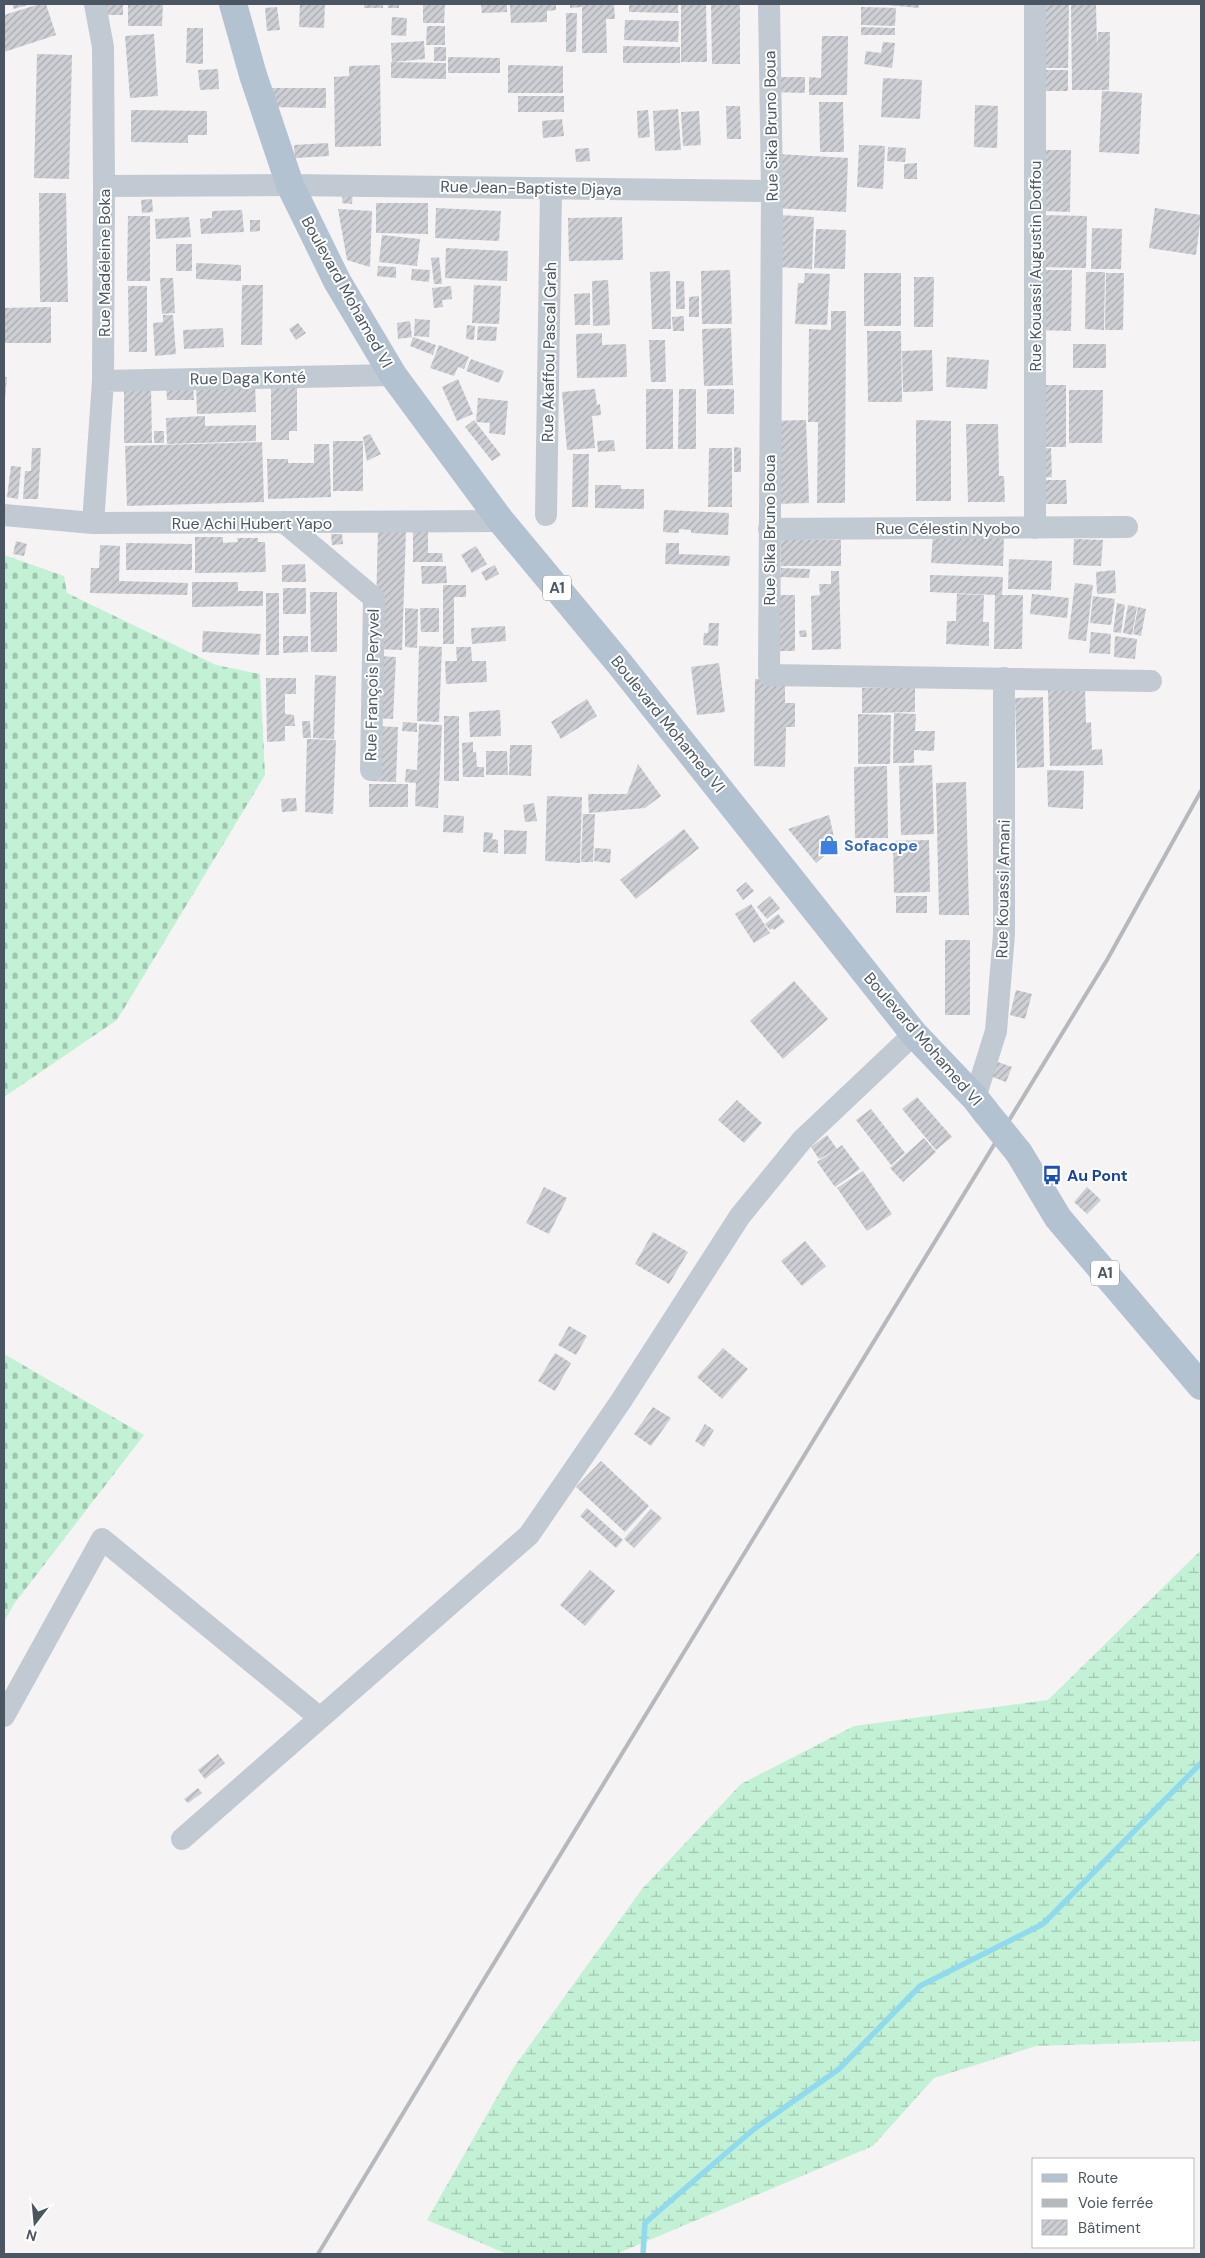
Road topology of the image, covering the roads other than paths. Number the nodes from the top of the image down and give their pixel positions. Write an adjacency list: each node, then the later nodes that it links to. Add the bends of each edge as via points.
1 (95, 4): 6 (street, Rue Madéleine Boka, via 103,47)
2 (233, 4): 5 (main road, Boulevard Mohamed VI / A1)
3 (769, 4): 8 (street, Rue Sika Bruno Boua)
4 (1035, 4): 17 (street, Rue Kouassi Augustin Doffou)
5 (290, 185): 6 (street, Rue Jean-Baptiste Djaya); 7 (street, Rue Jean-Baptiste Djaya); 9 (main road, Boulevard Mohamed VI / A1, via 337,281)
6 (104, 186): 10 (street, Rue Madéleine Boka)
7 (551, 189): 8 (street, Rue Jean-Baptiste Djaya); 12 (street, Rue Akaffou Pascal Grah)
8 (772, 191): 18 (street, Rue Sika Bruno Boua)
9 (392, 375): 10 (street, Rue Daga Konté); 13 (main road, Boulevard Mohamed VI / A1)
10 (103, 381): 15 (street, Rue Madéleine Boka)
11 (4, 515): 15 (street, Rue Achi Hubert Yapo)
12 (546, 515)
13 (501, 521): 14 (street, Rue Achi Hubert Yapo); 22 (main road, Boulevard Mohamed VI / A1, via 619,662)
14 (284, 522): 15 (street, Rue Achi Hubert Yapo); 21 (street, Rue François Peryvel, via 374,598)
15 (93, 523)
16 (1127, 527): 17 (street, Rue Célestin Nyobo)
17 (1035, 528): 18 (street, Rue Célestin Nyobo)
18 (769, 529): 19 (street, Rue Sika Bruno Boua, via 769,675)
19 (1004, 678): 20 (street, Rue Sika Bruno Boua); 23 (street, Rue Kouassi Amani, via 1004,934 996,1031)
20 (1151, 681)
21 (371, 770)
22 (914, 1034): 23 (main road, Boulevard Mohamed VI / A1); 26 (street, via 802,1140 740,1216 621,1402 529,1535)
23 (980, 1104): 24 (main road, Boulevard Mohamed VI / A1, bridge, via 1019,1154 1058,1218)
24 (1201, 1386)
25 (4, 1716): 26 (street, via 102,1540)
26 (320, 1718): 27 (street)
27 (182, 1839)

